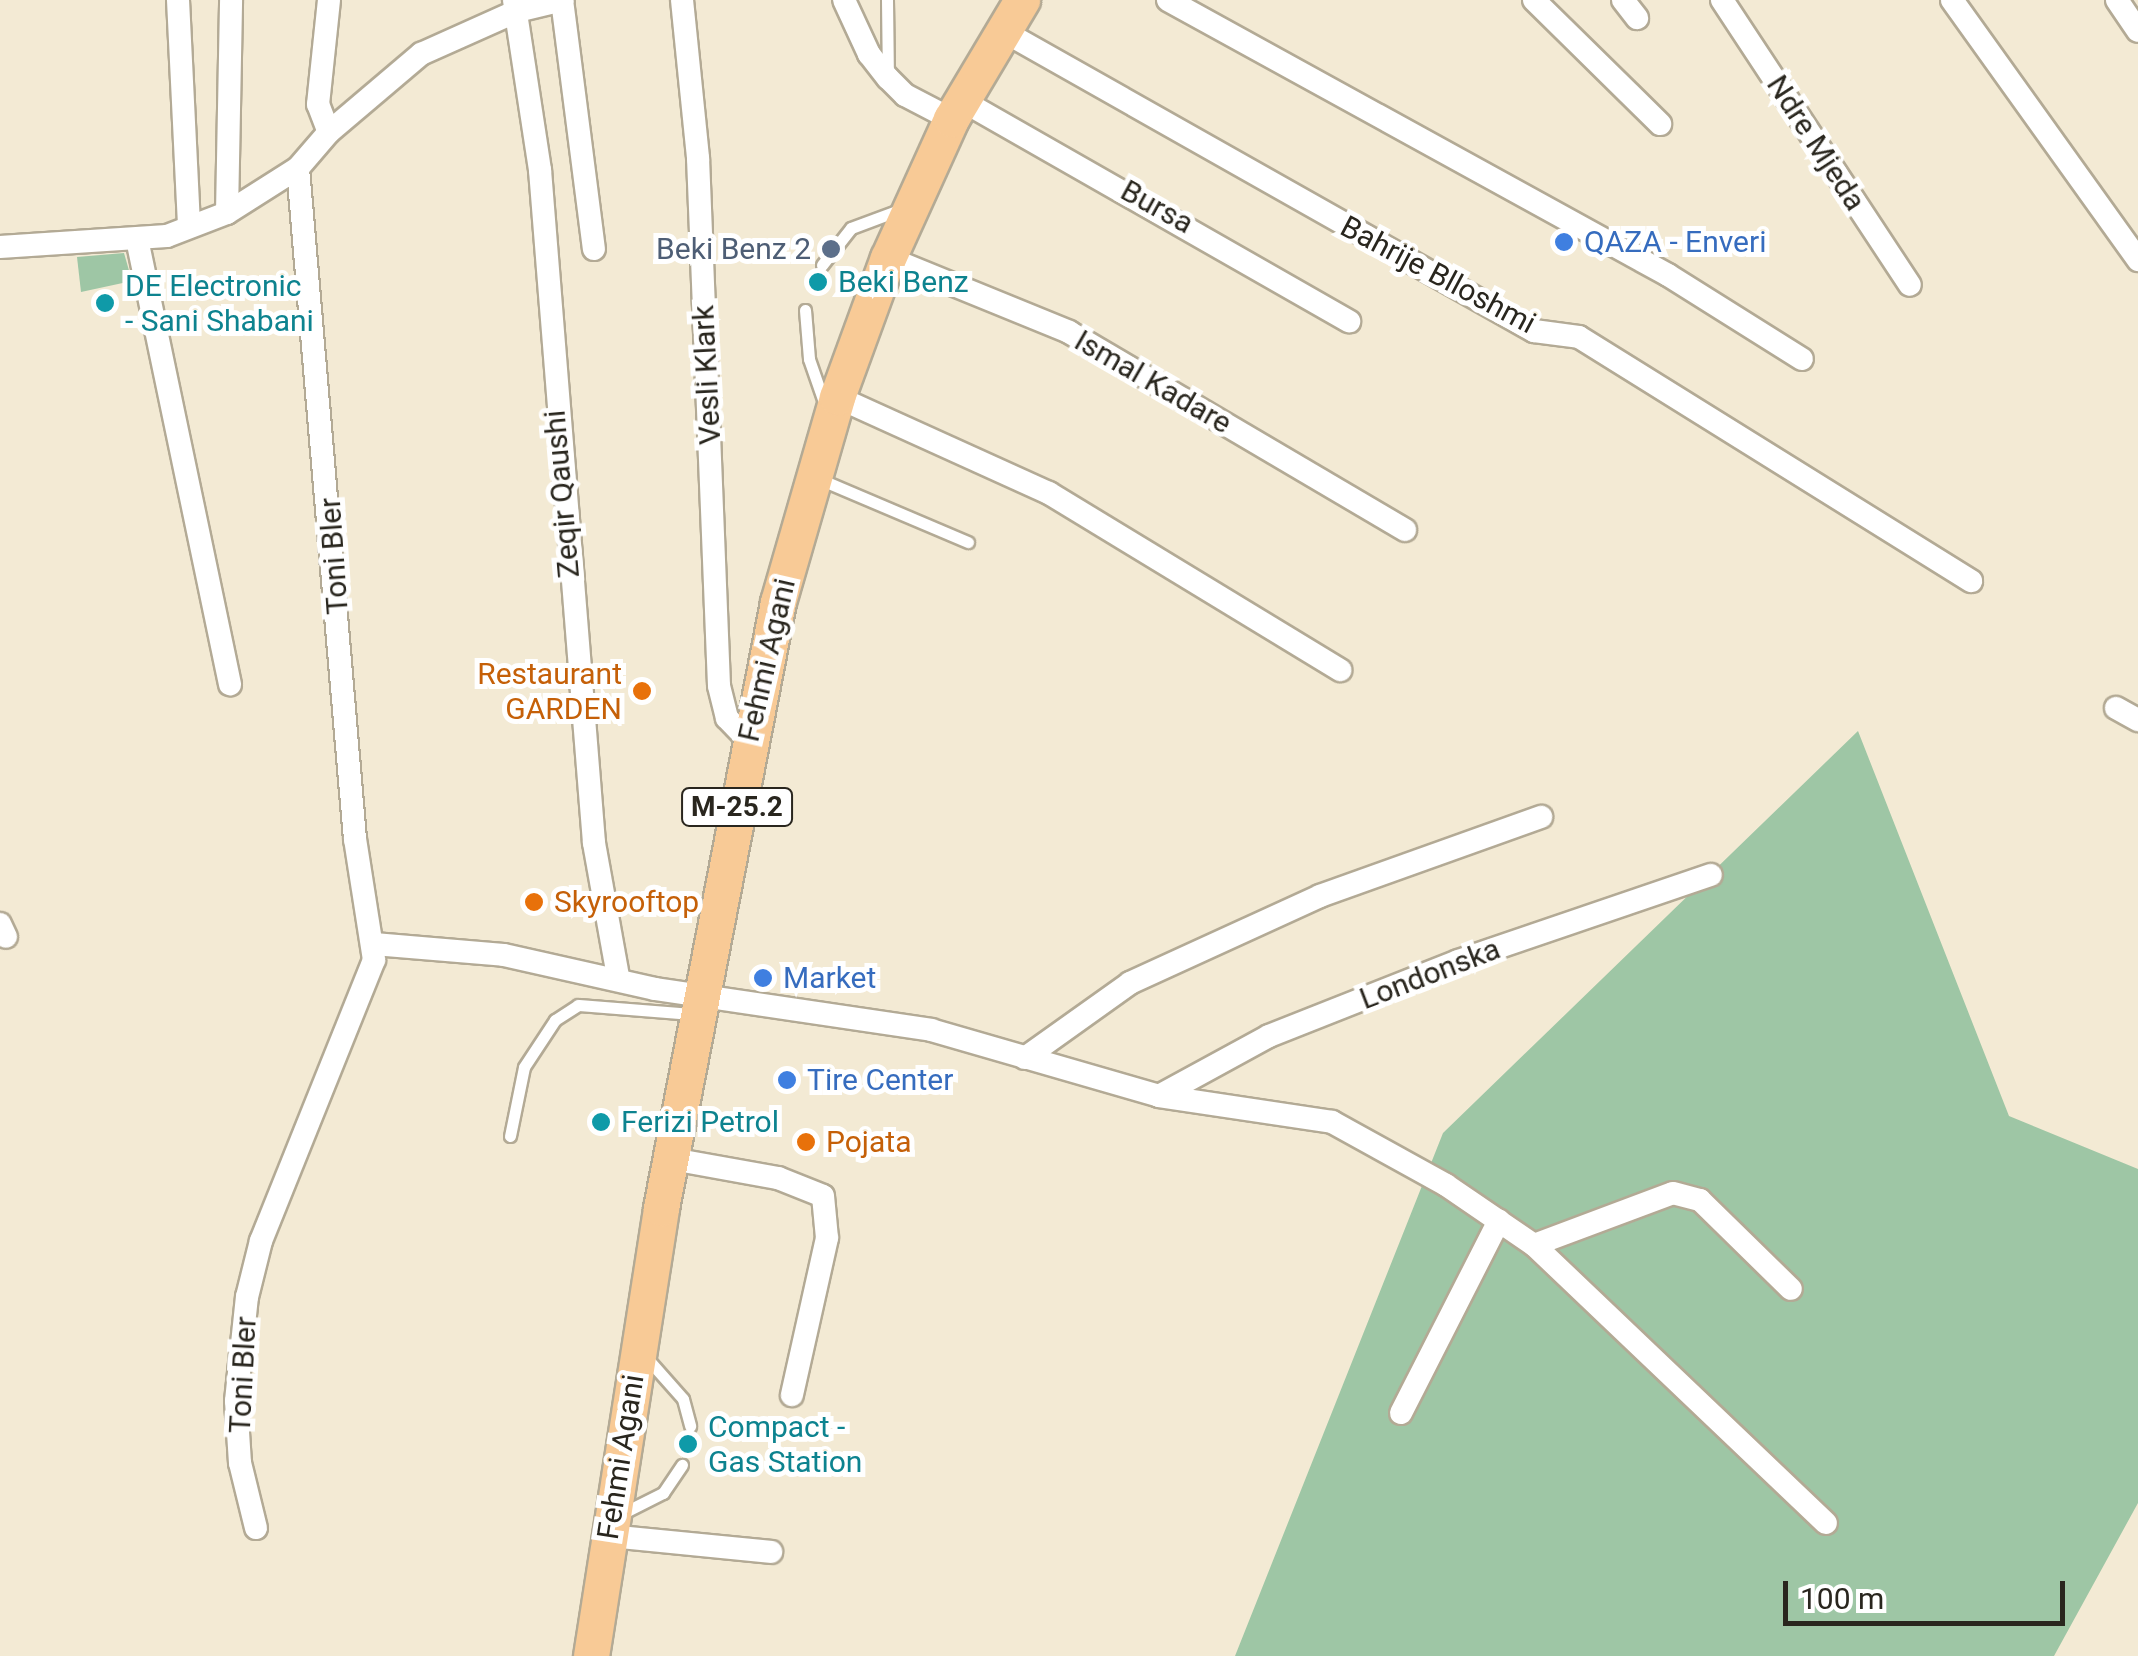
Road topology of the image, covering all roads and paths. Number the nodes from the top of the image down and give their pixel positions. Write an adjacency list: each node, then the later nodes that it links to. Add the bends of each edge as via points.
1 (178, 0): 24 (street)
2 (231, 0): 23 (street)
3 (328, 0): 20 (street, via 318,104)
4 (563, 0): 14 (street); 27 (street)
5 (682, 0): 44 (street, Vesli Klark, via 698,158 719,686 727,718)
6 (844, 0): 17 (street)
7 (887, 0): 17 (lane)
8 (1022, 0): 15 (main road, Fehmi Agani / M-25.2)
9 (1168, 0): 34 (street, via 1668,275)
10 (1534, 0): 19 (street)
11 (1722, 0): 31 (street, Ndre Mjeda)
12 (1952, 0): 29 (street)
13 (2117, 0): 16 (street)
14 (515, 5): 20 (street, via 421,54); 48 (street, Zeqir Qaushi, via 540,170 594,844)
15 (1003, 31): 18 (main road, Fehmi Agani / M-25.2); 39 (street, Bahrije Blloshmi, via 1534,331 1579,337)
16 (2138, 31)
17 (888, 78): 18 (street, Bursa, via 905,96)
18 (956, 110): 22 (main road, Fehmi Agani / M-25.2); 33 (street, Bursa)
19 (1660, 124)
20 (329, 132): 21 (street)
21 (298, 168): 23 (street); 47 (street, Toni Bler, via 355,838)
22 (910, 206): 28 (main road, Fehmi Agani / M-25.2); 30 (lane, via 851,228)
23 (227, 213): 24 (street)
24 (189, 222): 25 (street, via 166,236)
25 (137, 238): 26 (street); 41 (street)
26 (0, 247)
27 (594, 249)
28 (888, 258): 35 (main road, Fehmi Agani / M-25.2); 37 (street, Ismal Kadare, via 1068,332)
29 (2138, 260)
30 (822, 265)
31 (1910, 285)
32 (805, 310): 35 (lane, via 809,359)
33 (1349, 322)
34 (1802, 359)
35 (834, 409): 36 (main road, Fehmi Agani / M-25.2); 40 (street, via 1050,493 1204,581)
36 (813, 476): 38 (lane); 44 (main road, Fehmi Agani / M-25.2)
37 (1405, 530)
38 (968, 542)
39 (1972, 582)
40 (1340, 670)
41 (230, 684)
42 (2116, 708): 43 (street)
43 (2138, 720)
44 (748, 740): 49 (main road, Fehmi Agani / M-25.2)
45 (1541, 817): 50 (street, via 1320,896 1146,976 1068,1022)
46 (1710, 875): 51 (street, Londonska, via 1458,961 1270,1036)
47 (374, 944): 48 (street, via 504,955); 64 (street, Toni Bler, via 352,1024 261,1241 248,1297 236,1402 240,1463)
48 (618, 977): 49 (street)
49 (702, 1006): 50 (street, via 931,1030); 52 (lane, via 578,1005 566,1012 538,1039 524,1066); 53 (main road, Fehmi Agani / M-25.2)
50 (1026, 1058): 51 (street)
51 (1158, 1096): 54 (street, via 1332,1122 1366,1136)
52 (510, 1136)
53 (672, 1159): 57 (main road, Fehmi Agani / M-25.2); 58 (street, via 778,1178 823,1196 827,1238)
54 (1499, 1221): 55 (street); 59 (street)
55 (1534, 1245): 56 (street, via 1672,1193 1700,1200); 62 (street)
56 (1792, 1289)
57 (638, 1349): 60 (lane, via 683,1399); 63 (main road, Fehmi Agani / M-25.2)
58 (792, 1395)
59 (1401, 1413)
60 (690, 1426)
61 (682, 1465): 63 (lane, via 663,1492)
62 (1826, 1523)
63 (611, 1527): 65 (street); 66 (main road, Fehmi Agani / M-25.2)
64 (256, 1528)
65 (771, 1552)
66 (590, 1656)

